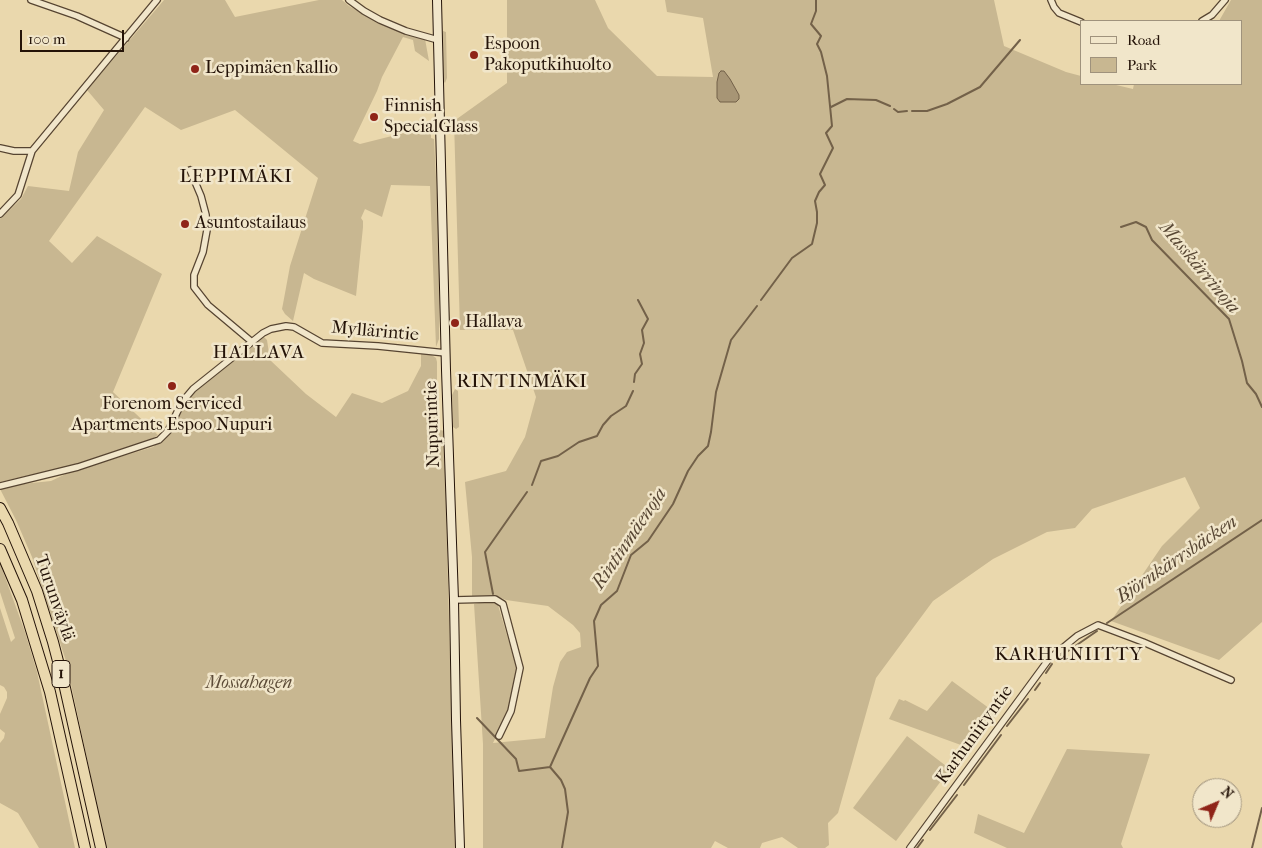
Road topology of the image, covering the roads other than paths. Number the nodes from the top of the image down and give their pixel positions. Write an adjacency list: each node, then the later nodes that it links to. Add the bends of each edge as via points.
1 (32, 0): 9 (street)
2 (157, 0): 9 (street)
3 (349, 0): 10 (street, via 380,20)
4 (437, 0): 10 (main road, Nupurintie)
5 (1051, 0): 8 (street, via 1059,13)
6 (1225, 0): 7 (street)
7 (1204, 20)
8 (1080, 22)
9 (126, 38): 12 (street)
10 (438, 40): 16 (main road, Nupurintie)
11 (0, 148): 12 (street)
12 (32, 151): 14 (street, via 18,195)
13 (190, 170): 15 (street, via 201,196 207,230 204,252 194,275 194,287 208,305)
14 (0, 214)
15 (252, 342): 16 (street, Myllärintie, via 266,331 286,326 322,343); 17 (street, Myllärintie, via 193,389 159,440 78,467)
16 (446, 353): 20 (main road, Nupurintie)
17 (0, 486)
18 (0, 508): 24 (highway, Turunväylä / 1, via 37,591 52,642)
19 (0, 549): 23 (highway, Turunväylä / 1, via 22,600 50,692)
20 (454, 600): 22 (street, via 495,599 503,604 520,668 511,711); 25 (main road, Nupurintie)
21 (1231, 680): 26 (street, Karhuniityntie, via 1098,625 1077,636 1049,659)
22 (499, 736)
23 (85, 848)
24 (100, 848)
25 (460, 848)
26 (910, 848)

